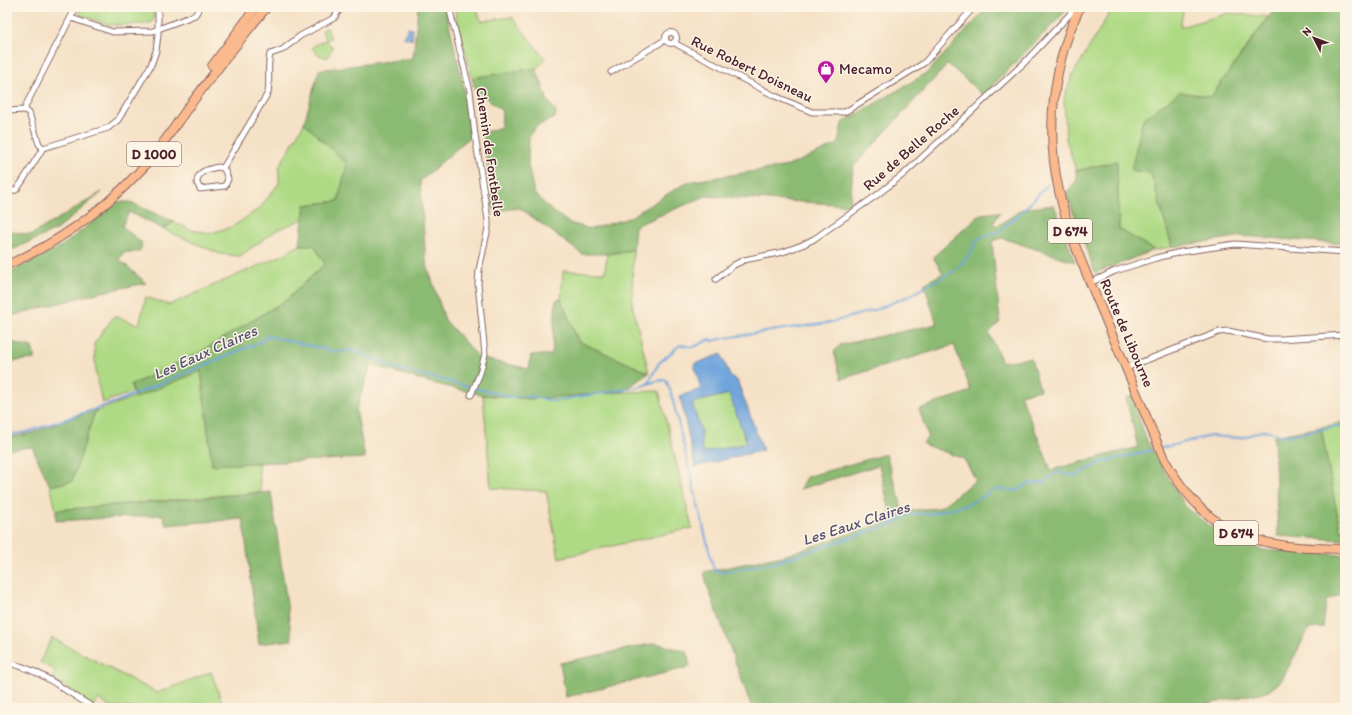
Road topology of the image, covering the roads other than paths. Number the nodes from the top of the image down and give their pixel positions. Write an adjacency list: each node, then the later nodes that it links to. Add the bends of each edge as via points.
1 (76, 7): 10 (street)
2 (158, 7): 11 (street)
3 (200, 7): 11 (street, via 195,15)
4 (256, 7): 21 (main road, D 1000, via 132,174 52,237)
5 (267, 7): 22 (main road, D 1000, via 222,62 139,173 112,198 52,242)
6 (341, 7): 18 (street, via 334,18 300,36 282,50 270,54 268,93)
7 (449, 7): 27 (street, Chemin de Fontbelle, via 470,91 488,220 478,284 485,354)
8 (974, 7): 13 (street, Rue Robert Doisneau, via 924,63 845,112 812,112 775,96)
9 (1079, 9): 23 (street, Rue de Belle Roche, via 1072,12 1024,64 877,195 814,239 783,252 744,260); 24 (main road, Route de Libourne / D 674, via 1059,67 1052,133 1054,163 1061,199)
10 (71, 18): 11 (street, via 113,32); 15 (street)
11 (158, 29): 17 (street, via 156,51 151,65 118,120 108,128)
12 (665, 40): 13 (street, via 670,44); 13 (street, via 666,34 671,32 676,37); 14 (street)
13 (674, 42)
14 (611, 72)
15 (25, 110): 16 (street); 17 (street, via 29,113 39,144)
16 (7, 111)
17 (43, 148): 19 (street, via 16,190)
18 (222, 168): 18 (street, via 202,171 197,179 200,189 225,186 228,179)
19 (7, 191)
20 (1345, 252): 24 (street, via 1235,244 1156,258 1115,271)
21 (7, 260)
22 (7, 265)
23 (716, 279)
24 (1090, 283): 26 (main road, Route de Libourne / D 674)
25 (1345, 335): 26 (street, via 1268,339 1228,331 1219,332)
26 (1126, 368): 28 (main road, Route de Libourne / D 674, via 1162,454 1179,484 1207,515 1238,534 1282,546)
27 (472, 394)
28 (1345, 549)
29 (7, 663): 30 (street, via 34,671)
30 (91, 706)

